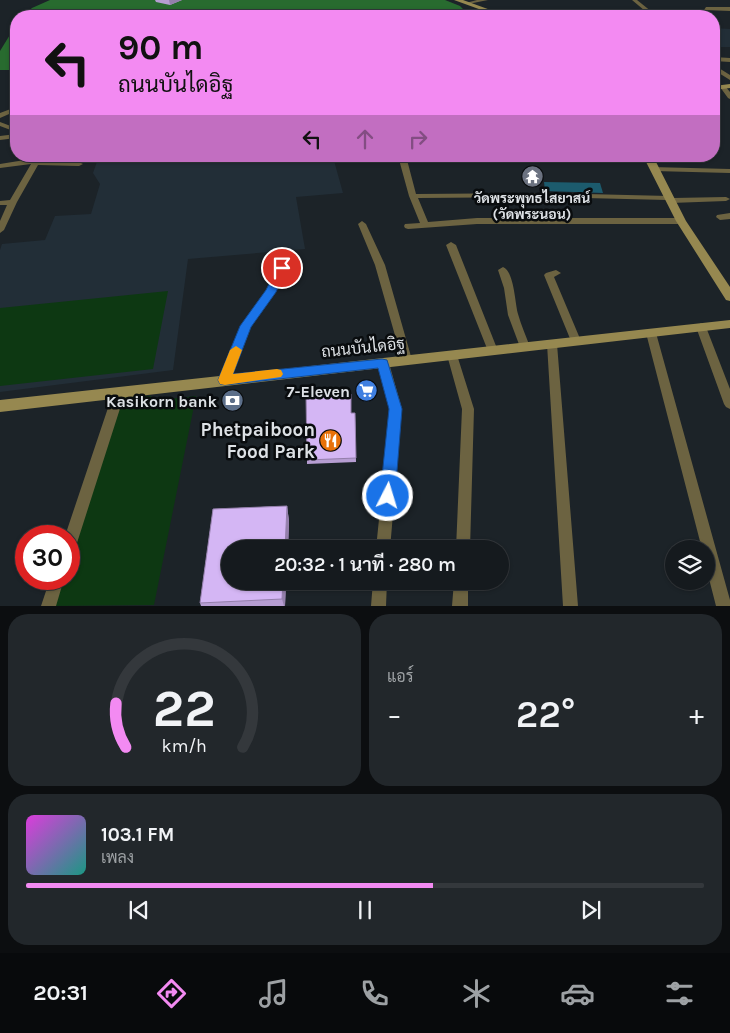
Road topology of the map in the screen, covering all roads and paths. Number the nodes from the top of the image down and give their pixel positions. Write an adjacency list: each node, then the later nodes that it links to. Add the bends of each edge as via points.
1 (457, 0): 4 (main road)
2 (486, 0): 4 (street)
3 (634, 0): 8 (street)
4 (468, 3): 7 (main road)
5 (730, 8): 6 (street)
6 (706, 9)
7 (487, 10)
8 (646, 10)
9 (722, 87): 10 (street)
10 (730, 97)
11 (23, 162): 17 (street)
12 (34, 162): 24 (street)
13 (58, 162): 16 (street)
14 (404, 162): 20 (street)
15 (651, 162): 18 (main road)
16 (80, 164)
17 (0, 166)
18 (654, 169): 19 (street); 22 (main road)
19 (730, 171)
20 (413, 196): 22 (street, via 544,195); 29 (street)
21 (726, 199): 22 (street)
22 (670, 200): 27 (main road)
23 (0, 202): 24 (street)
24 (13, 202): 31 (street)
25 (730, 216): 26 (street)
26 (720, 217)
27 (681, 221): 29 (street, via 477,221); 36 (main road)
28 (362, 224): 45 (street, via 380,264)
29 (425, 225): 30 (street)
30 (408, 226)
31 (0, 230)
32 (451, 246): 43 (street)
33 (282, 268): 47 (street, via 271,292 246,326)
34 (503, 270): 42 (street)
35 (556, 272): 40 (street, via 549,275)
36 (730, 297)
37 (730, 324): 38 (main road, ถนนบันไดอิฐ)
38 (701, 327): 39 (main road, ถนนบันไดอิฐ); 49 (street)
39 (651, 333): 40 (main road, ถนนบันไดอิฐ); 61 (street)
40 (576, 341): 41 (main road, ถนนบันไดอิฐ)
41 (552, 344): 42 (main road, ถนนบันไดอิฐ); 60 (street)
42 (524, 347): 43 (main road, ถนนบันไดอิฐ)
43 (493, 351): 44 (main road, ถนนบันไดอิฐ)
44 (452, 355): 45 (main road, ถนนบันไดอิฐ); 53 (street, via 468,409)
45 (407, 360): 46 (main road, ถนนบันไดอิฐ)
46 (382, 363): 47 (main road, ถนนบันไดอิฐ); 52 (street, via 396,409)
47 (225, 380): 48 (main road, ถนนบันไดอิฐ)
48 (119, 392): 50 (main road, ถนนบันไดอิฐ); 51 (street)
49 (730, 404)
50 (0, 406)
51 (76, 525)
52 (384, 540)
53 (462, 540)
54 (53, 590): 57 (street)
55 (379, 590): 58 (street)
56 (461, 590): 59 (street)
57 (48, 606)
58 (378, 606)
59 (460, 606)
60 (571, 606)
61 (724, 606)

